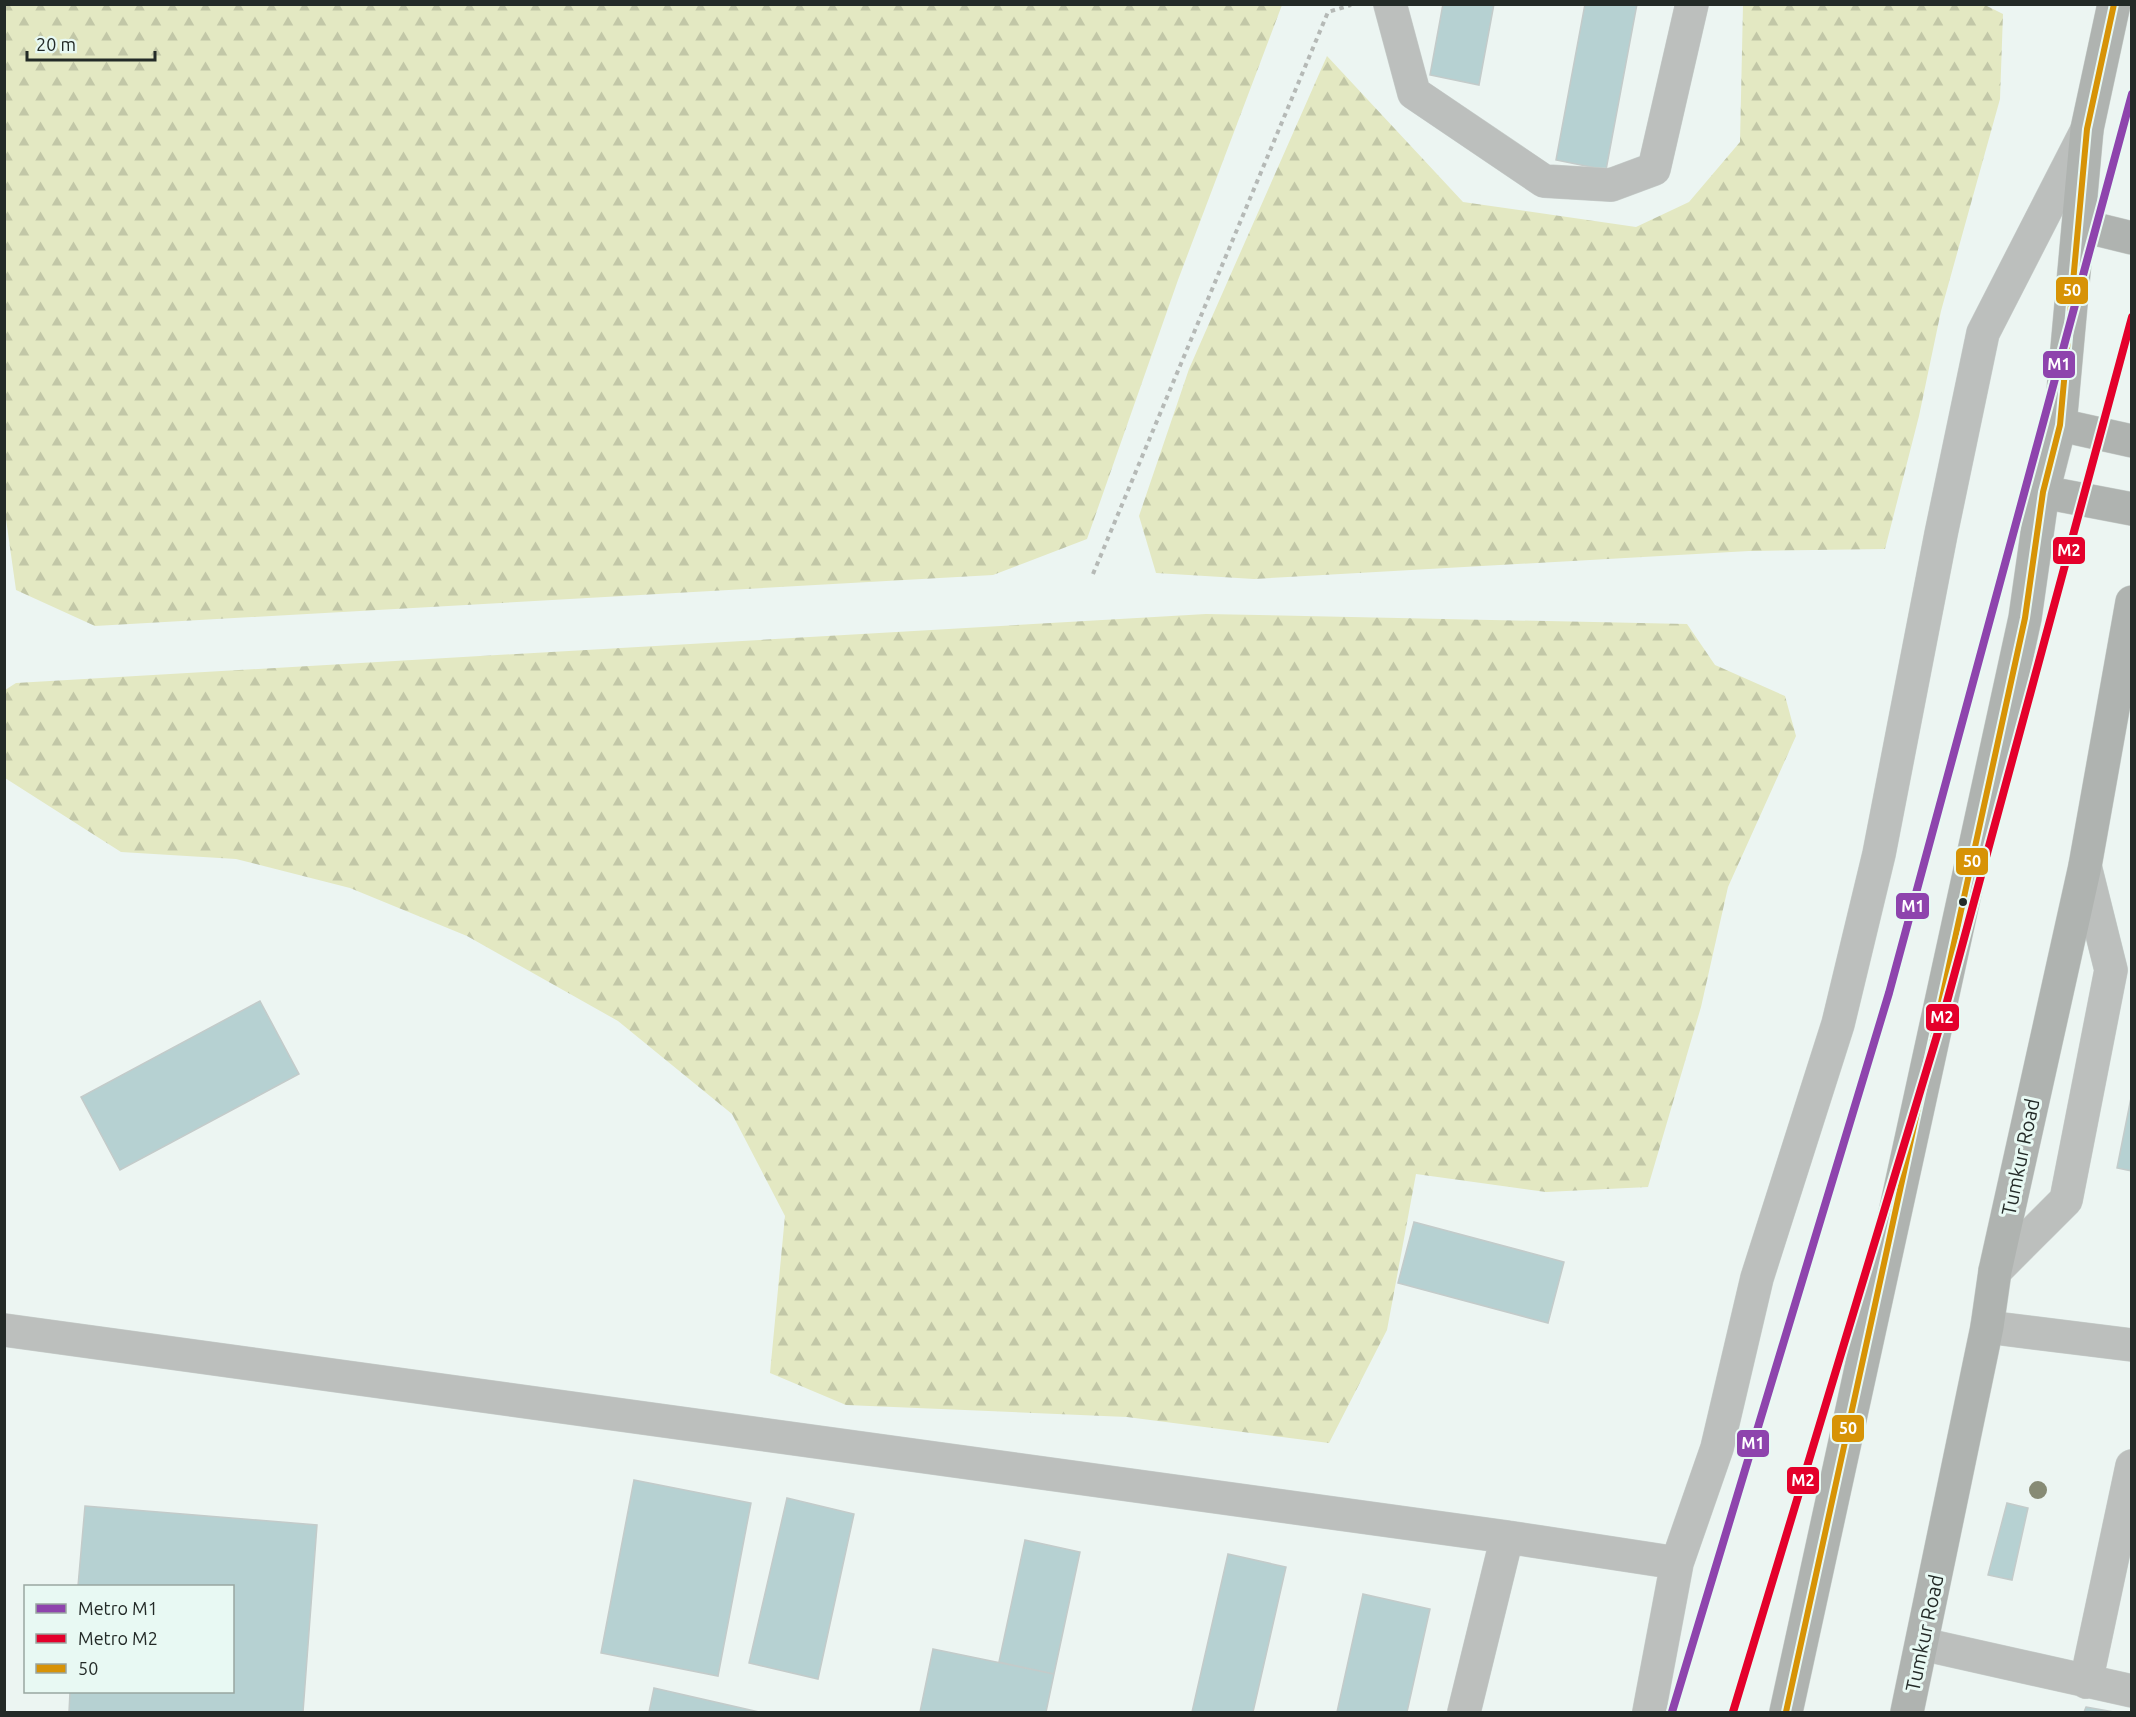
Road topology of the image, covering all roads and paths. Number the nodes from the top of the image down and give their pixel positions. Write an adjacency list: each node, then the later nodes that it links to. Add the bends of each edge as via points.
1 (1354, 4): 12 (path, via 1328,12)
2 (1390, 4): 3 (street, via 1414,93 1544,181 1611,185 1654,169)
3 (1692, 4)
4 (2114, 4): 5 (highway)
5 (2087, 129): 6 (highway); 21 (street, via 1983,333 1879,854 1840,1013 1757,1278 1717,1448)
6 (2079, 225): 7 (highway); 8 (highway)
7 (2132, 238)
8 (2060, 424): 9 (highway); 10 (highway)
9 (2132, 441)
10 (2043, 492): 11 (highway); 27 (highway, via 2025,618)
11 (2132, 509)
12 (1093, 574)
13 (2132, 602): 14 (highway, Tumkur Road)
14 (2085, 866): 15 (highway, Tumkur Road); 15 (street, via 2111,970 2066,1200)
15 (1995, 1271): 16 (highway, Tumkur Road)
16 (1987, 1327): 18 (street); 22 (highway, Tumkur Road)
17 (4, 1330): 20 (street)
18 (2132, 1345)
19 (2132, 1466): 23 (street)
20 (1507, 1538): 21 (street); 25 (street)
21 (1677, 1563): 26 (street)
22 (1922, 1644): 23 (street); 28 (highway, Tumkur Road)
23 (2086, 1682): 24 (street)
24 (2132, 1691)
25 (1464, 1713)
26 (1649, 1713)
27 (1786, 1713)
28 (1907, 1713)

